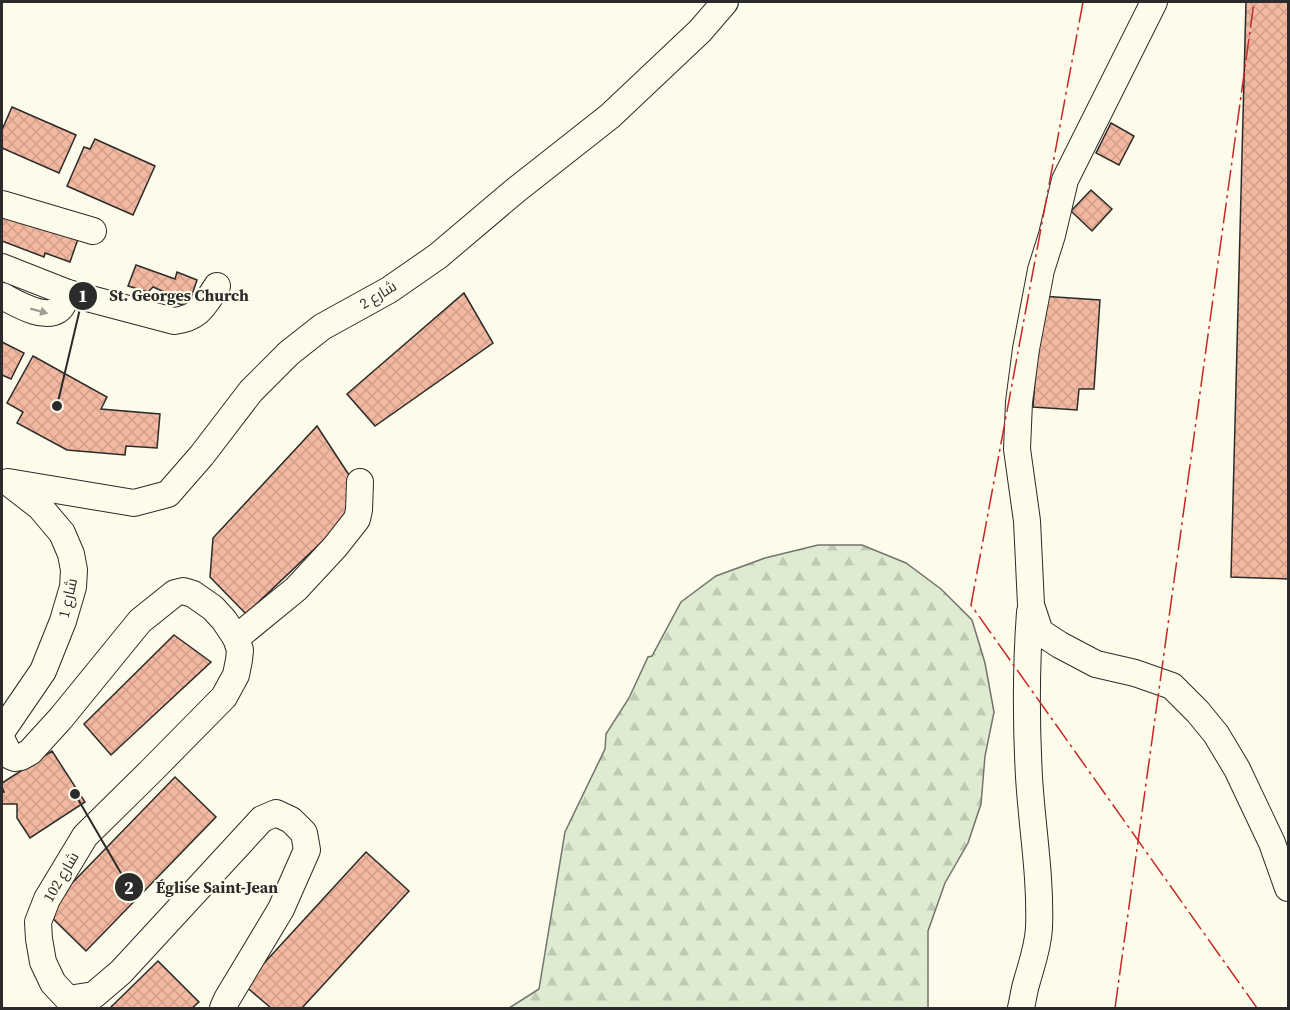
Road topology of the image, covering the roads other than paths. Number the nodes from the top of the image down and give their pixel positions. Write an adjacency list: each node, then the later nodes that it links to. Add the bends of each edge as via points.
1 (725, 2): 9 (street, شارع 2, via 610,116 438,256 389,290 322,327 289,353 251,390 168,494 134,503)
2 (1154, 2): 11 (street, via 1065,180 1039,280 1019,402 1017,450 1027,521)
3 (2, 204): 4 (street)
4 (93, 231)
5 (2, 267): 7 (street)
6 (217, 286): 7 (street, via 198,313 174,321)
7 (68, 293): 8 (street, one-way to 7, via 36,312 50,314 60,309)
8 (2, 296)
9 (5, 480): 13 (street, شارع 1, via 40,507 62,532 74,570 63,621 43,671)
10 (360, 482): 12 (street, via 357,519 335,547 296,589)
11 (1031, 605): 15 (street, via 1040,632 1060,645 1096,664 1172,686 1198,712 1237,769 1272,843); 17 (street, via 1027,717 1039,929)
12 (236, 638): 14 (street, via 213,608 193,594 174,593 140,621 30,752 21,757 10,756); 16 (street, شارع 102, via 240,651 236,675 224,697 85,836 47,899 38,922 43,962 53,983 68,999 94,995 121,972 262,819 276,813 291,820 304,833 307,850 281,909)
13 (2, 731)
14 (2, 740)
15 (1288, 888)
16 (225, 1004)
17 (1021, 1008)

